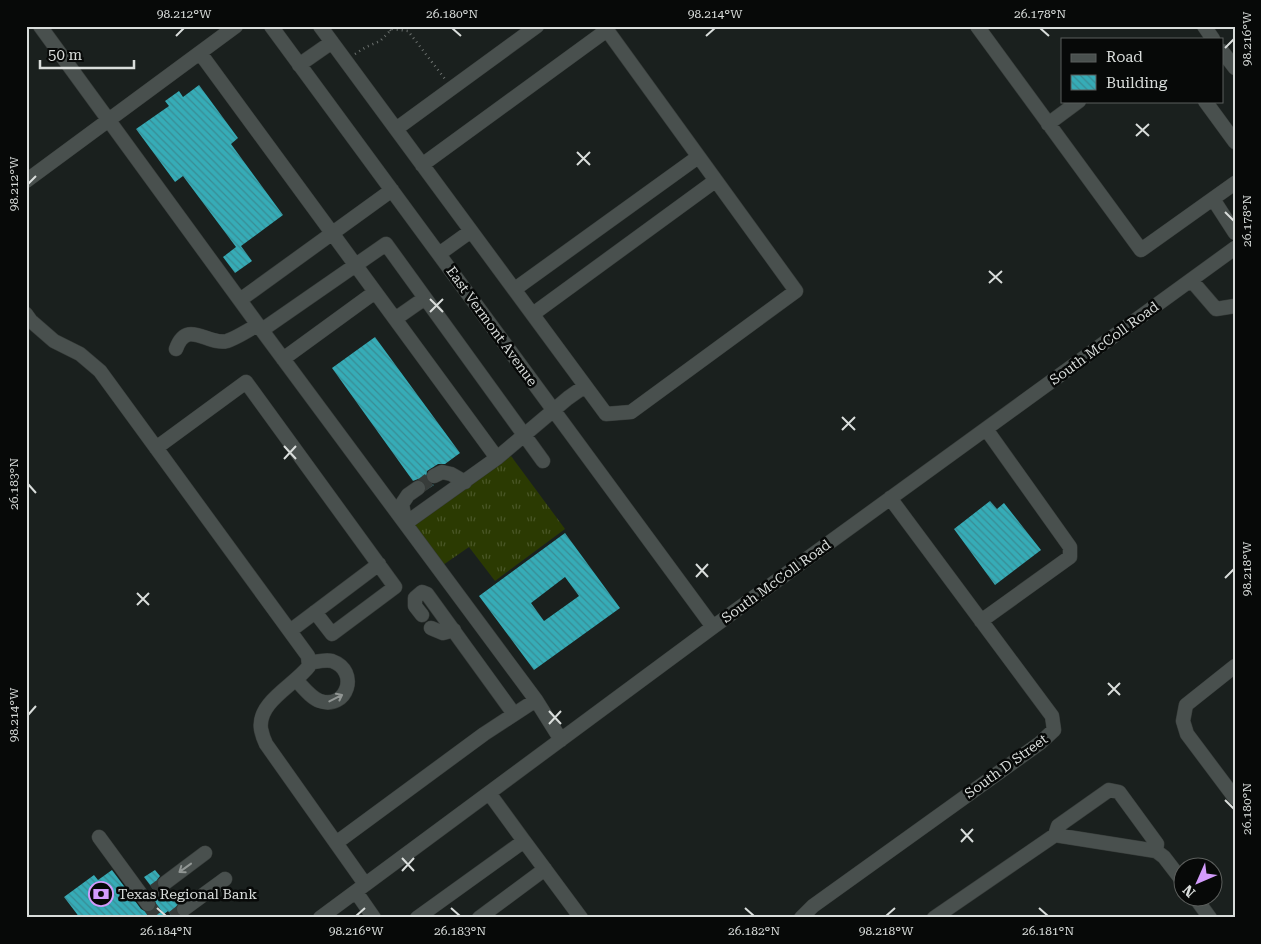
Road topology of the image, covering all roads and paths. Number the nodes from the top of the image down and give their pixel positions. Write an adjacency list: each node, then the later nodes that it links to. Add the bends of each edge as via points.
1 (40, 26): 24 (street)
2 (236, 26): 16 (street)
3 (271, 26): 19 (street, East Vermont Avenue)
4 (320, 26): 15 (street)
5 (387, 26): 12 (path)
6 (396, 26): 12 (path)
7 (407, 26): 13 (path)
8 (537, 26): 21 (street)
9 (977, 26): 25 (street)
10 (1204, 26): 14 (street)
11 (605, 28): 28 (street); 29 (street)
12 (392, 30): 13 (path); 18 (path, via 380,41)
13 (406, 30): 21 (path)
14 (1212, 38)
15 (332, 42): 18 (street); 19 (street)
16 (200, 53): 24 (street); 36 (street)
17 (1224, 54): 20 (street)
18 (346, 60): 26 (street)
19 (299, 65): 33 (street, East Vermont Avenue)
20 (1235, 68)
21 (451, 89): 26 (street)
22 (1078, 102): 25 (street)
23 (1206, 102): 27 (street)
24 (109, 120): 30 (street); 45 (street)
25 (1048, 124): 34 (street, via 1141,250)
26 (396, 129): 29 (street)
27 (1235, 142)
28 (698, 157): 31 (street); 42 (street)
29 (422, 165): 35 (street)
30 (26, 181)
31 (715, 181): 48 (street); 53 (street, via 796,292 631,412 606,414)
32 (1235, 183): 34 (street)
33 (392, 190): 36 (street); 39 (street, East Vermont Avenue)
34 (1213, 199): 37 (street)
35 (471, 230): 39 (street); 42 (street)
36 (332, 232): 40 (street); 45 (street)
37 (1235, 233)
38 (1235, 248): 41 (street, South McColl Road)
39 (439, 254): 54 (street, East Vermont Avenue)
40 (355, 265): 43 (street); 44 (street, via 386,244); 50 (street)
41 (1191, 280): 46 (street, via 1216,309); 55 (street, South McColl Road)
42 (515, 289): 48 (street)
43 (375, 292): 49 (street); 52 (street)
44 (425, 298): 49 (street); 56 (street)
45 (240, 300): 50 (street)
46 (1235, 306)
47 (26, 314): 57 (street, via 54,341 80,354 100,371)
48 (532, 314): 53 (street)
49 (395, 319): 58 (street)
50 (260, 328): 51 (street, via 217,342 198,334 189,335); 52 (street)
51 (176, 348)
52 (283, 359): 64 (street)
53 (584, 386): 54 (street)
54 (554, 411): 56 (street); 69 (street, East Vermont Avenue)
55 (986, 429): 63 (street, South McColl Road); 68 (street, via 1070,547 1070,556)
56 (526, 435): 58 (street); 59 (street)
57 (156, 448): 65 (street, via 246,382); 72 (street)
58 (497, 458): 61 (street)
59 (543, 461)
60 (434, 476): 61 (street, via 442,472)
61 (465, 482): 64 (street)
62 (418, 488): 64 (street, via 402,504)
63 (890, 498): 68 (street, South D Street); 69 (street, South McColl Road)
64 (406, 524): 76 (street)
65 (379, 564): 66 (street); 66 (street, via 395,587 332,634)
66 (315, 612): 72 (street)
67 (422, 616): 71 (street, via 415,606 415,598 422,592 427,594)
68 (981, 621): 98 (street, South D Street, via 1052,716 1054,730)
69 (714, 627): 78 (street, South McColl Road)
70 (431, 628): 71 (street, via 443,633)
71 (454, 630): 77 (street)
72 (290, 631): 73 (street, via 308,656)
73 (309, 663): 75 (street); 75 (street, one-way to 73, via 319,701 337,700 343,694 348,686 347,675 341,666 331,660)
74 (1235, 666): 80 (street, via 1186,705 1183,721 1187,734)
75 (296, 680): 84 (street, via 265,709 261,729 266,744)
76 (536, 700): 77 (street); 78 (street)
77 (514, 714): 84 (street)
78 (561, 740): 79 (street, South McColl Road)
79 (489, 793): 83 (street); 90 (street, South McColl Road)
80 (1235, 798)
81 (1055, 835): 85 (street); 85 (street, via 1058,826 1108,790 1119,792 1157,844); 99 (street)
82 (99, 838): 86 (street, one-way to 82, via 153,894)
83 (524, 841): 87 (street); 95 (street)
84 (336, 843): 90 (street)
85 (1156, 851): 88 (street)
86 (205, 853)
87 (545, 869): 96 (street); 97 (street)
88 (1174, 870)
89 (225, 879): 92 (street)
90 (360, 888): 93 (street, South McColl Road); 94 (street)
91 (1201, 906): 100 (street)
92 (184, 909)
93 (320, 918)
94 (374, 918)
95 (417, 918)
96 (479, 918)
97 (581, 918)
98 (801, 918)
99 (934, 918)
100 (1210, 918)

